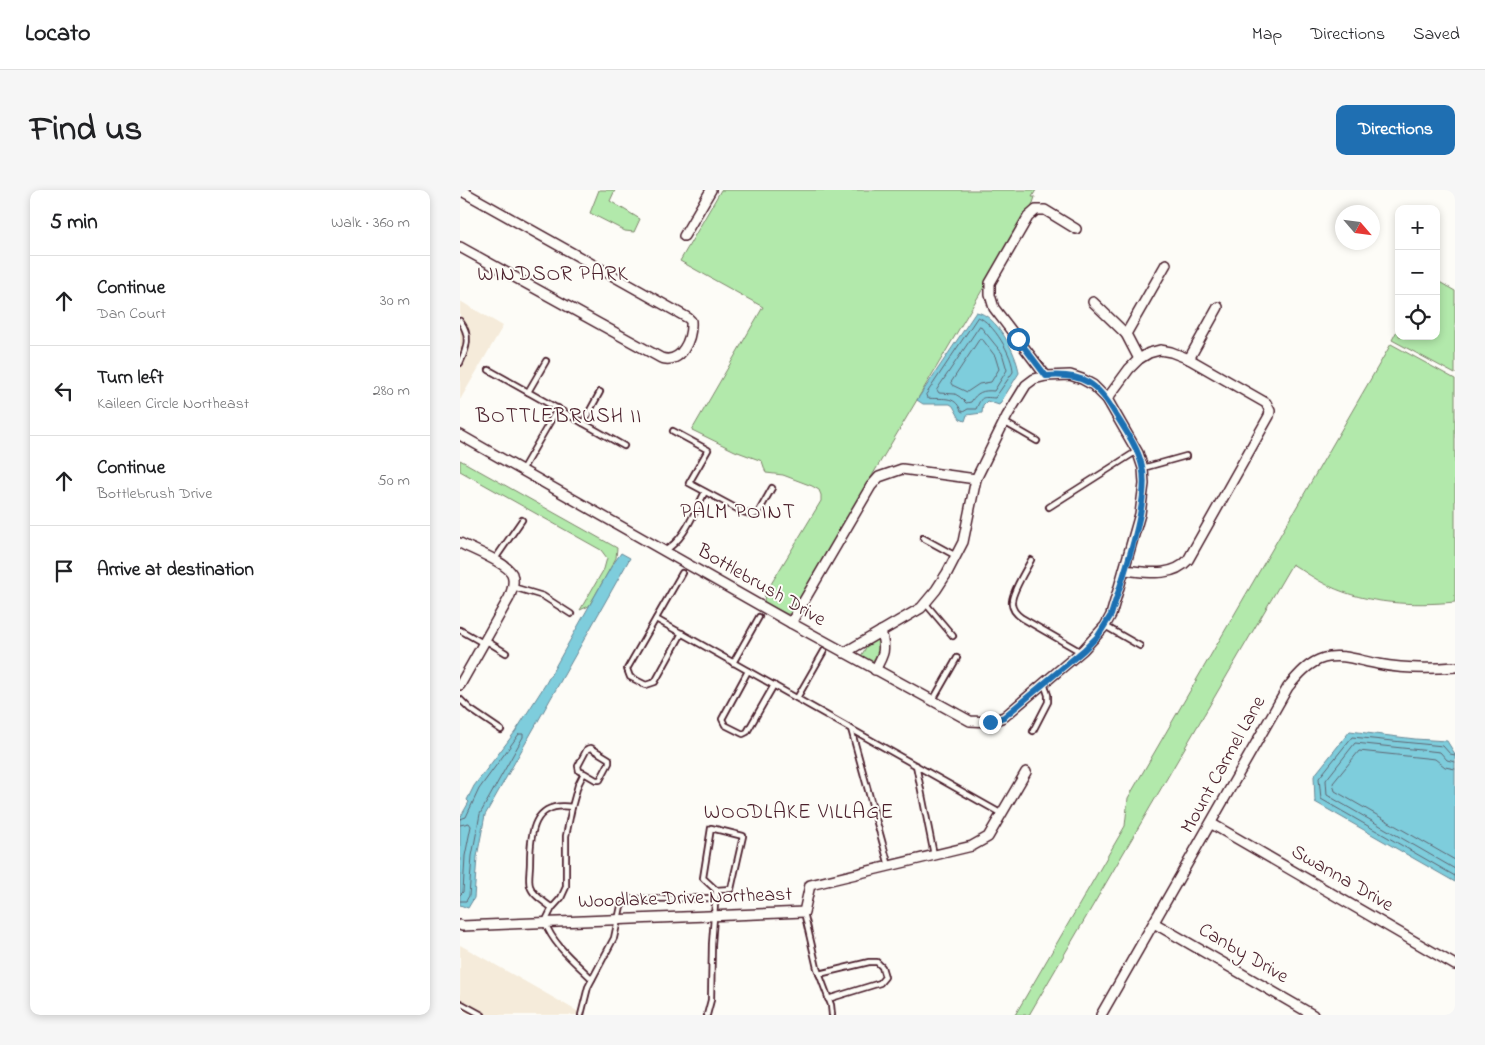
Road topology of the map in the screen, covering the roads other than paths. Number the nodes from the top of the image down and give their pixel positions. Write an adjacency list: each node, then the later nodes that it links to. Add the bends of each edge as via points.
1 (460, 190): 5 (street, via 688,318 691,321 690,336 676,359 666,360)
2 (711, 190): 4 (street)
3 (1076, 229): 16 (street, via 1045,210 1036,210 1028,217 990,283 994,308)
4 (684, 236)
5 (460, 246)
6 (1166, 264): 10 (street)
7 (1093, 302): 10 (street)
8 (1218, 307): 12 (street)
9 (460, 321): 14 (lane, via 467,335 467,348)
10 (1126, 334): 11 (street)
11 (1139, 359): 12 (street, via 1160,350); 19 (street, via 1129,368)
12 (1189, 359): 42 (street, via 1266,403 1269,416 1188,560 1177,570 1164,573)
13 (546, 361): 17 (lane)
14 (460, 363)
15 (488, 370): 17 (lane)
16 (1046, 376): 19 (street, Bottlebrush Drive, via 1070,375 1082,379); 21 (street, via 1026,385)
17 (528, 392): 20 (lane)
18 (600, 392): 22 (lane)
19 (1108, 400): 27 (street, Bottlebrush Drive)
20 (558, 408): 22 (lane); 30 (lane)
21 (1004, 422): 25 (lane); 31 (street)
22 (583, 423): 26 (lane)
23 (673, 431): 33 (lane, via 708,450 689,483)
24 (460, 435): 30 (street, Bottlebrush Drive)
25 (1037, 441)
26 (624, 446)
27 (1137, 451): 29 (street, Bottlebrush Drive); 34 (lane)
28 (1186, 456): 29 (lane)
29 (1143, 468): 42 (street, Bottlebrush Drive, via 1140,514)
30 (522, 470): 38 (street, Bottlebrush Drive)
31 (976, 479): 39 (street, via 963,542); 49 (street, via 902,469 879,478 871,486)
32 (772, 488): 33 (lane, via 758,513 753,515)
33 (705, 492): 38 (lane, via 682,535)
34 (1049, 507)
35 (522, 520): 40 (lane)
36 (923, 538): 39 (lane)
37 (460, 543): 40 (street)
38 (664, 551): 49 (street, Bottlebrush Drive)
39 (956, 556): 45 (street)
40 (494, 560): 44 (street, via 506,566 513,575)
41 (1031, 560): 58 (lane, via 1013,596 1012,607 1022,618)
42 (1124, 570): 50 (street, Bottlebrush Drive)
43 (682, 573): 48 (lane)
44 (513, 587): 46 (lane, via 542,596); 55 (street)
45 (926, 604): 52 (street); 54 (lane)
46 (571, 614)
47 (759, 616): 62 (lane)
48 (656, 619): 53 (lane); 53 (lane, via 627,669 630,677 646,685 655,682)
49 (791, 623): 60 (street, Bottlebrush Drive)
50 (1105, 626): 56 (lane); 58 (street, Bottlebrush Drive)
51 (460, 630): 55 (lane)
52 (881, 631): 60 (street); 64 (street, via 885,646)
53 (682, 633): 62 (lane)
54 (953, 636)
55 (484, 642): 59 (lane); 66 (street)
56 (1140, 646)
57 (824, 651): 70 (lane)
58 (1081, 652): 67 (street, Bottlebrush Drive)
59 (506, 653)
60 (844, 653): 64 (street, Bottlebrush Drive)
61 (957, 658): 71 (lane)
62 (734, 662): 65 (lane)
63 (1455, 668): 80 (street, Mount Carmel Lane, via 1425,669 1378,664 1344,656 1323,658 1300,672 1288,687)
64 (875, 670): 71 (street, Bottlebrush Drive)
65 (748, 671): 68 (lane); 68 (lane, via 722,719 724,725 743,734 747,732)
66 (460, 684)
67 (1044, 684): 71 (street, Bottlebrush Drive, via 1004,717 990,722 970,722); 74 (lane, via 1048,702)
68 (774, 685): 70 (lane)
69 (460, 698): 73 (lane, via 470,709)
70 (797, 698): 72 (lane)
71 (932, 702)
72 (852, 729): 75 (lane); 82 (lane)
73 (501, 730)
74 (1033, 731)
75 (916, 765): 79 (lane); 81 (lane)
76 (1026, 772): 79 (street, Woodlake Drive Northeast)
77 (584, 773): 77 (lane, via 600,780 610,759 591,748 587,749 578,766); 78 (lane)
78 (572, 807): 85 (lane, via 566,836 566,887); 85 (lane, via 559,805 549,808 536,820 530,839 530,886)
79 (1002, 814): 81 (street, Woodlake Drive Northeast, via 988,837 972,846)
80 (1212, 824): 90 (street, Mount Carmel Lane); 92 (street, Swanna Drive)
81 (934, 855): 82 (street, Woodlake Drive Northeast)
82 (889, 866): 86 (street, Woodlake Drive Northeast, via 810,885)
83 (716, 890): 83 (lane, via 731,889 743,836 711,828 703,878); 84 (lane)
84 (716, 898): 87 (lane); 88 (lane, via 631,899 620,906)
85 (552, 908): 89 (lane)
86 (804, 912): 87 (street, Woodlake Drive Northeast); 93 (lane)
87 (715, 916): 88 (street, Woodlake Drive Northeast); 99 (lane, via 711,1000)
88 (618, 920): 89 (street, Woodlake Drive Northeast); 94 (lane, via 614,938)
89 (545, 922): 91 (street, Woodlake Drive Northeast); 94 (lane, via 555,942)
90 (1154, 923): 101 (street, Mount Carmel Lane); 102 (street, Canby Drive)
91 (460, 925)
92 (1455, 965)
93 (819, 974): 95 (lane); 95 (lane, via 869,962 877,962 882,967 884,977 880,983)
94 (592, 979): 98 (lane)
95 (828, 999): 100 (lane)
96 (460, 1003): 97 (lane)
97 (482, 1015)
98 (581, 1015)
99 (707, 1015)
100 (832, 1015)
101 (1101, 1015)
102 (1313, 1015)

